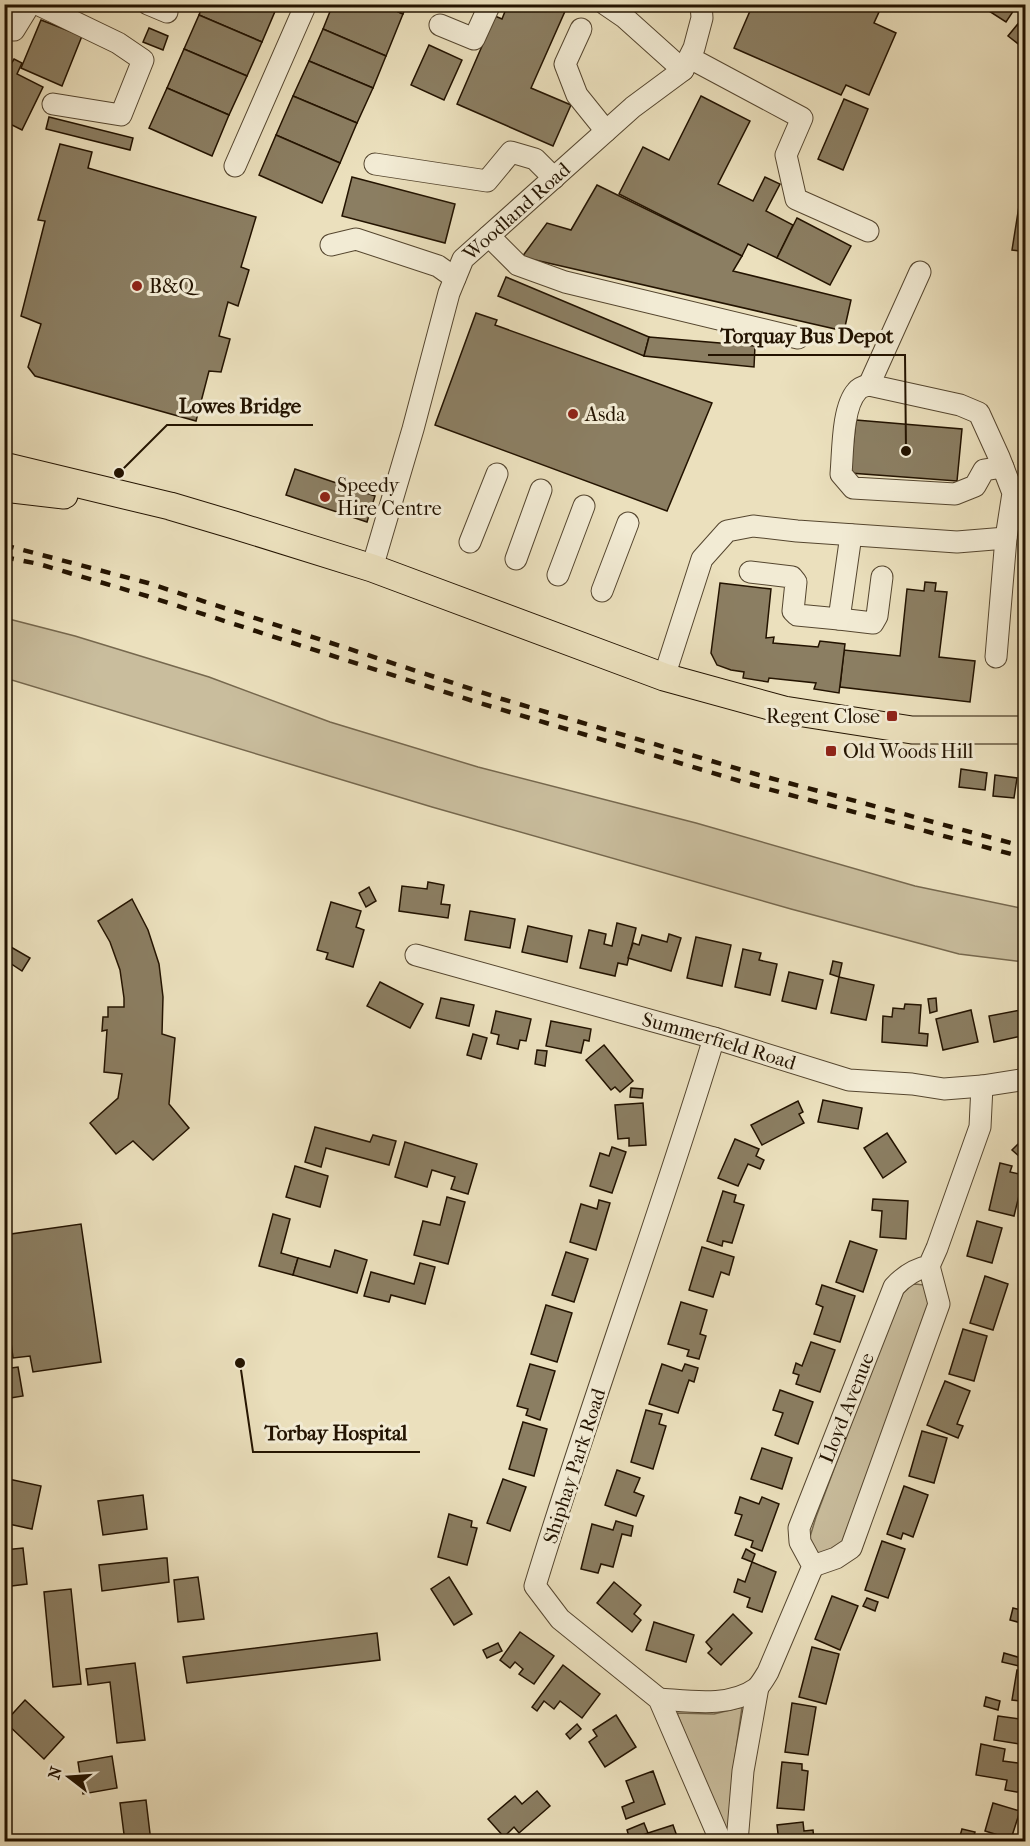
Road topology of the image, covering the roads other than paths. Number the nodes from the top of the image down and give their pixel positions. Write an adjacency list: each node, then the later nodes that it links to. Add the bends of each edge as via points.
1 (30, 4): 8 (street, via 14,30)
2 (37, 4): 11 (street, via 118,43 143,60 121,115)
3 (306, 4): 14 (street)
4 (490, 4): 7 (street, via 474,39)
5 (605, 4): 10 (street)
6 (700, 4): 10 (street, via 702,18)
7 (440, 26)
8 (4, 29)
9 (581, 29): 12 (street, via 565,64 577,95)
10 (686, 64): 12 (street, Woodland Road); 16 (street, via 802,118 786,155 796,199)
11 (54, 104)
12 (606, 131): 15 (street, Woodland Road)
13 (375, 164): 15 (street, via 487,181 511,152 535,159)
14 (235, 166)
15 (554, 178): 17 (street, Woodland Road)
16 (868, 231)
17 (489, 236): 20 (street, Woodland Road, via 463,259); 21 (street, via 518,264 565,282)
18 (331, 245): 20 (street, via 356,239 438,266)
19 (920, 272): 22 (street)
20 (455, 278): 35 (street, Woodland Road)
21 (798, 338)
22 (869, 385): 24 (street, via 960,405 979,413); 24 (street, via 858,388 850,400 845,430 841,474 853,488 955,494 975,486 984,470)
23 (4, 466): 28 (main road)
24 (1003, 467): 32 (street, via 1013,494)
25 (497, 474): 33 (street)
26 (4, 488): 28 (main road)
27 (541, 490): 34 (street)
28 (170, 506): 35 (main road)
29 (584, 506): 37 (street)
30 (628, 523): 39 (street)
31 (850, 535): 32 (street, via 957,542); 40 (street); 42 (street, via 753,526 727,531 702,559)
32 (1006, 538): 41 (street)
33 (470, 542)
34 (516, 559)
35 (372, 568): 42 (main road)
36 (750, 572): 40 (street, via 792,577 796,582 793,611 797,615)
37 (558, 574)
38 (882, 577): 40 (street, via 878,616 873,623)
39 (602, 591)
40 (839, 619)
41 (996, 657)
42 (664, 677): 43 (main road, via 784,710 912,730)
43 (1026, 730)
44 (416, 956): 45 (street, Summerfield Road)
45 (714, 1038): 47 (street, Summerfield Road, via 849,1080 944,1089); 51 (street, Shiphay Park Road, via 535,1586 560,1619)
46 (1026, 1079): 47 (street, Summerfield Road)
47 (982, 1086): 48 (street, via 980,1127)
48 (929, 1266): 49 (street, via 939,1304 851,1548); 49 (street, Lloyd Avenue, via 903,1278 894,1287 799,1528 800,1542)
49 (813, 1566): 50 (street)
50 (758, 1687): 51 (street, via 730,1700); 53 (street, via 743,1772)
51 (659, 1699): 52 (street, Shiphay Park Road)
52 (721, 1842)
53 (737, 1842)

